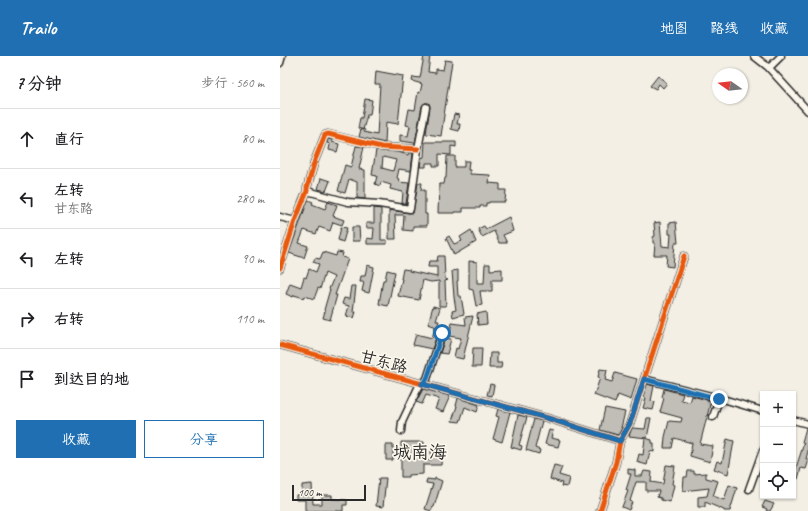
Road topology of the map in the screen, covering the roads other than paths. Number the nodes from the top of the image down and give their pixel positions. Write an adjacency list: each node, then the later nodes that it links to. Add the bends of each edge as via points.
1 (282, 56): 4 (street)
2 (781, 56): 5 (street)
3 (756, 57): 5 (street)
4 (280, 63)
5 (768, 67): 7 (street)
6 (426, 107): 8 (street)
7 (808, 111)
8 (418, 149): 9 (street, via 381,147 328,134 315,160); 9 (street, via 410,209 348,202)
9 (307, 191): 11 (street)
10 (280, 217): 11 (street)
11 (295, 221): 13 (street)
12 (684, 256): 16 (street)
13 (280, 268)
14 (442, 333): 17 (street, via 427,379)
15 (280, 345): 17 (street, 甘东路)
16 (644, 379): 18 (street); 24 (street, via 630,423)
17 (422, 384): 23 (street, via 402,422); 24 (street, 甘东路)
18 (719, 399): 19 (street); 20 (street)
19 (760, 410)
20 (713, 418)
21 (796, 421): 22 (street)
22 (808, 424)
23 (401, 431)
24 (620, 441): 27 (street)
25 (760, 458): 26 (street)
26 (749, 488)
27 (600, 511)

